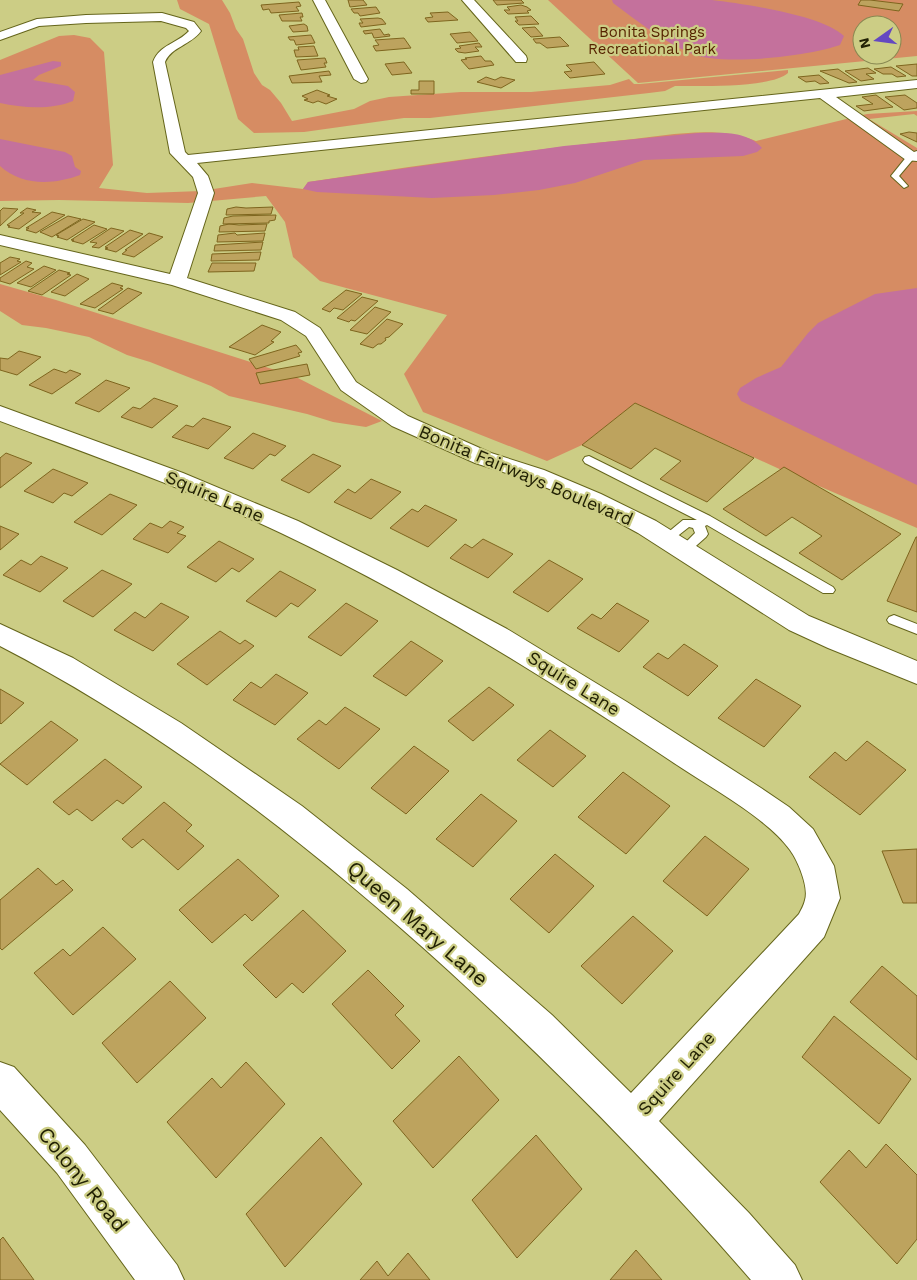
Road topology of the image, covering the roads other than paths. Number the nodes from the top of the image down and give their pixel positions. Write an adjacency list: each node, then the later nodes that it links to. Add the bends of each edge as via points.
1 (319, 0): 5 (street)
2 (468, 0): 4 (street)
3 (0, 36): 9 (street, via 37,23 86,19 162,17 190,25 195,31 191,38 166,49 159,62 178,153)
4 (521, 59)
5 (361, 79)
6 (917, 84): 7 (street)
7 (822, 93): 8 (street); 9 (street)
8 (914, 156): 10 (lane, via 895,176)
9 (185, 160): 12 (street, via 200,176 206,193)
10 (904, 186)
11 (0, 240): 12 (street, Bonita Fairways Boulevard)
12 (177, 281): 16 (street, Bonita Fairways Boulevard, via 288,316 313,332 348,386 400,421 483,458 536,475 593,500)
13 (0, 413): 23 (street, Squire Lane, via 230,501 388,576 497,636 617,710 750,797 801,839 817,866 823,898 812,925)
14 (589, 460): 15 (lane)
15 (702, 522): 16 (lane, via 687,523); 16 (lane, via 702,534); 17 (lane)
16 (675, 545): 21 (street, Bonita Fairways Boulevard, via 799,623)
17 (828, 590)
18 (894, 620): 19 (lane)
19 (917, 629)
20 (0, 634): 23 (street, Queen Mary Lane, via 63,666 170,730 291,816 396,900 539,1028)
21 (917, 673)
22 (0, 1081): 24 (street, Colony Road, via 71,1159)
23 (632, 1122): 25 (street, Queen Mary Lane)
24 (162, 1280)
25 (780, 1280)

